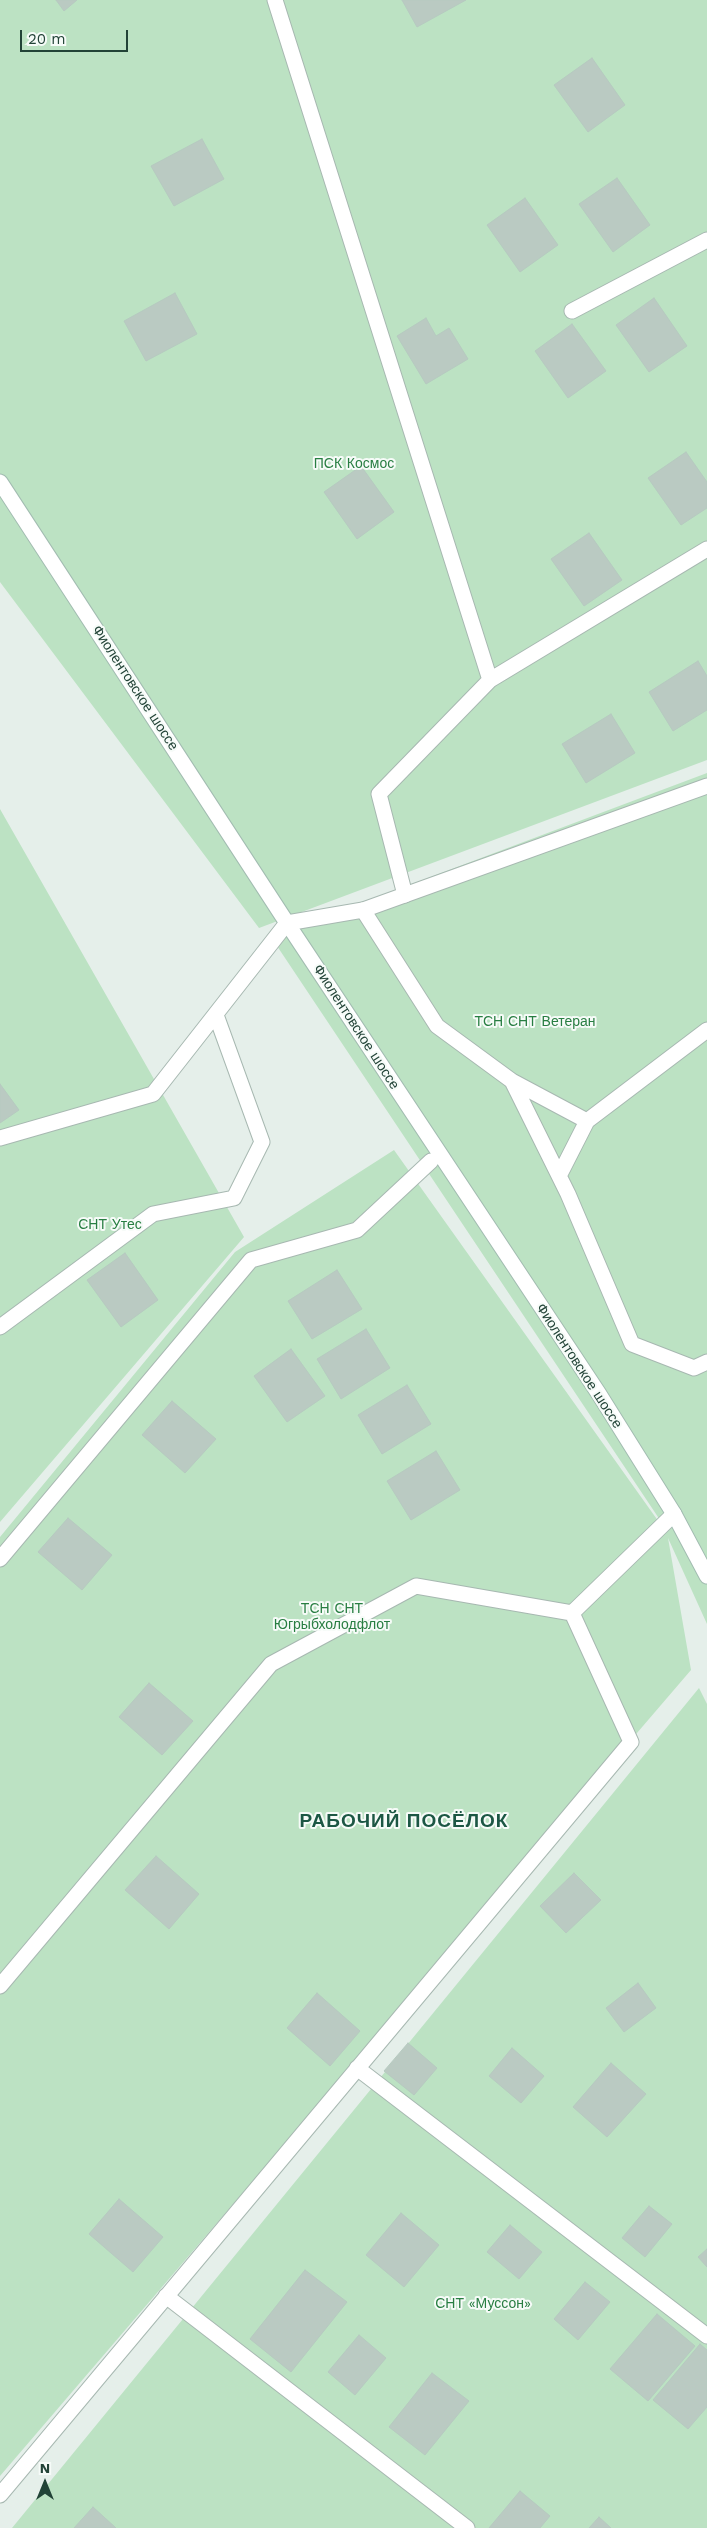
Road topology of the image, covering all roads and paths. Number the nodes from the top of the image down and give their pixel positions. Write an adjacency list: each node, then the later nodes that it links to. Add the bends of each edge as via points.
1 (275, 0): 6 (main road)
2 (707, 240): 3 (main road)
3 (572, 311)
4 (0, 482): 10 (main road, Фиолентовское шоссе)
5 (707, 550): 6 (main road)
6 (490, 680): 8 (main road, via 379,794)
7 (707, 786): 8 (main road)
8 (405, 894): 9 (main road)
9 (363, 910): 10 (main road); 13 (main road, via 437,1026)
10 (287, 923): 11 (main road); 20 (main road, Фиолентовское шоссе)
11 (216, 1015): 15 (main road, via 154,1094); 18 (main road, via 262,1142 234,1198 154,1214)
12 (707, 1030): 14 (main road)
13 (512, 1082): 14 (main road); 17 (main road)
14 (587, 1121): 17 (main road)
15 (0, 1138)
16 (431, 1161): 21 (main road, via 357,1230 251,1260)
17 (559, 1176): 19 (main road, via 632,1344 694,1368)
18 (0, 1327)
19 (707, 1362)
20 (674, 1514): 22 (main road, Фиолентовское шоссе); 23 (main road)
21 (0, 1559)
22 (707, 1576)
23 (572, 1613): 24 (main road, via 416,1586 271,1664); 25 (main road, via 631,1742)
24 (0, 1986)
25 (357, 2068): 26 (main road); 27 (main road)
26 (166, 2296): 28 (main road); 29 (main road)
27 (707, 2336)
28 (0, 2495)
29 (467, 2528)

